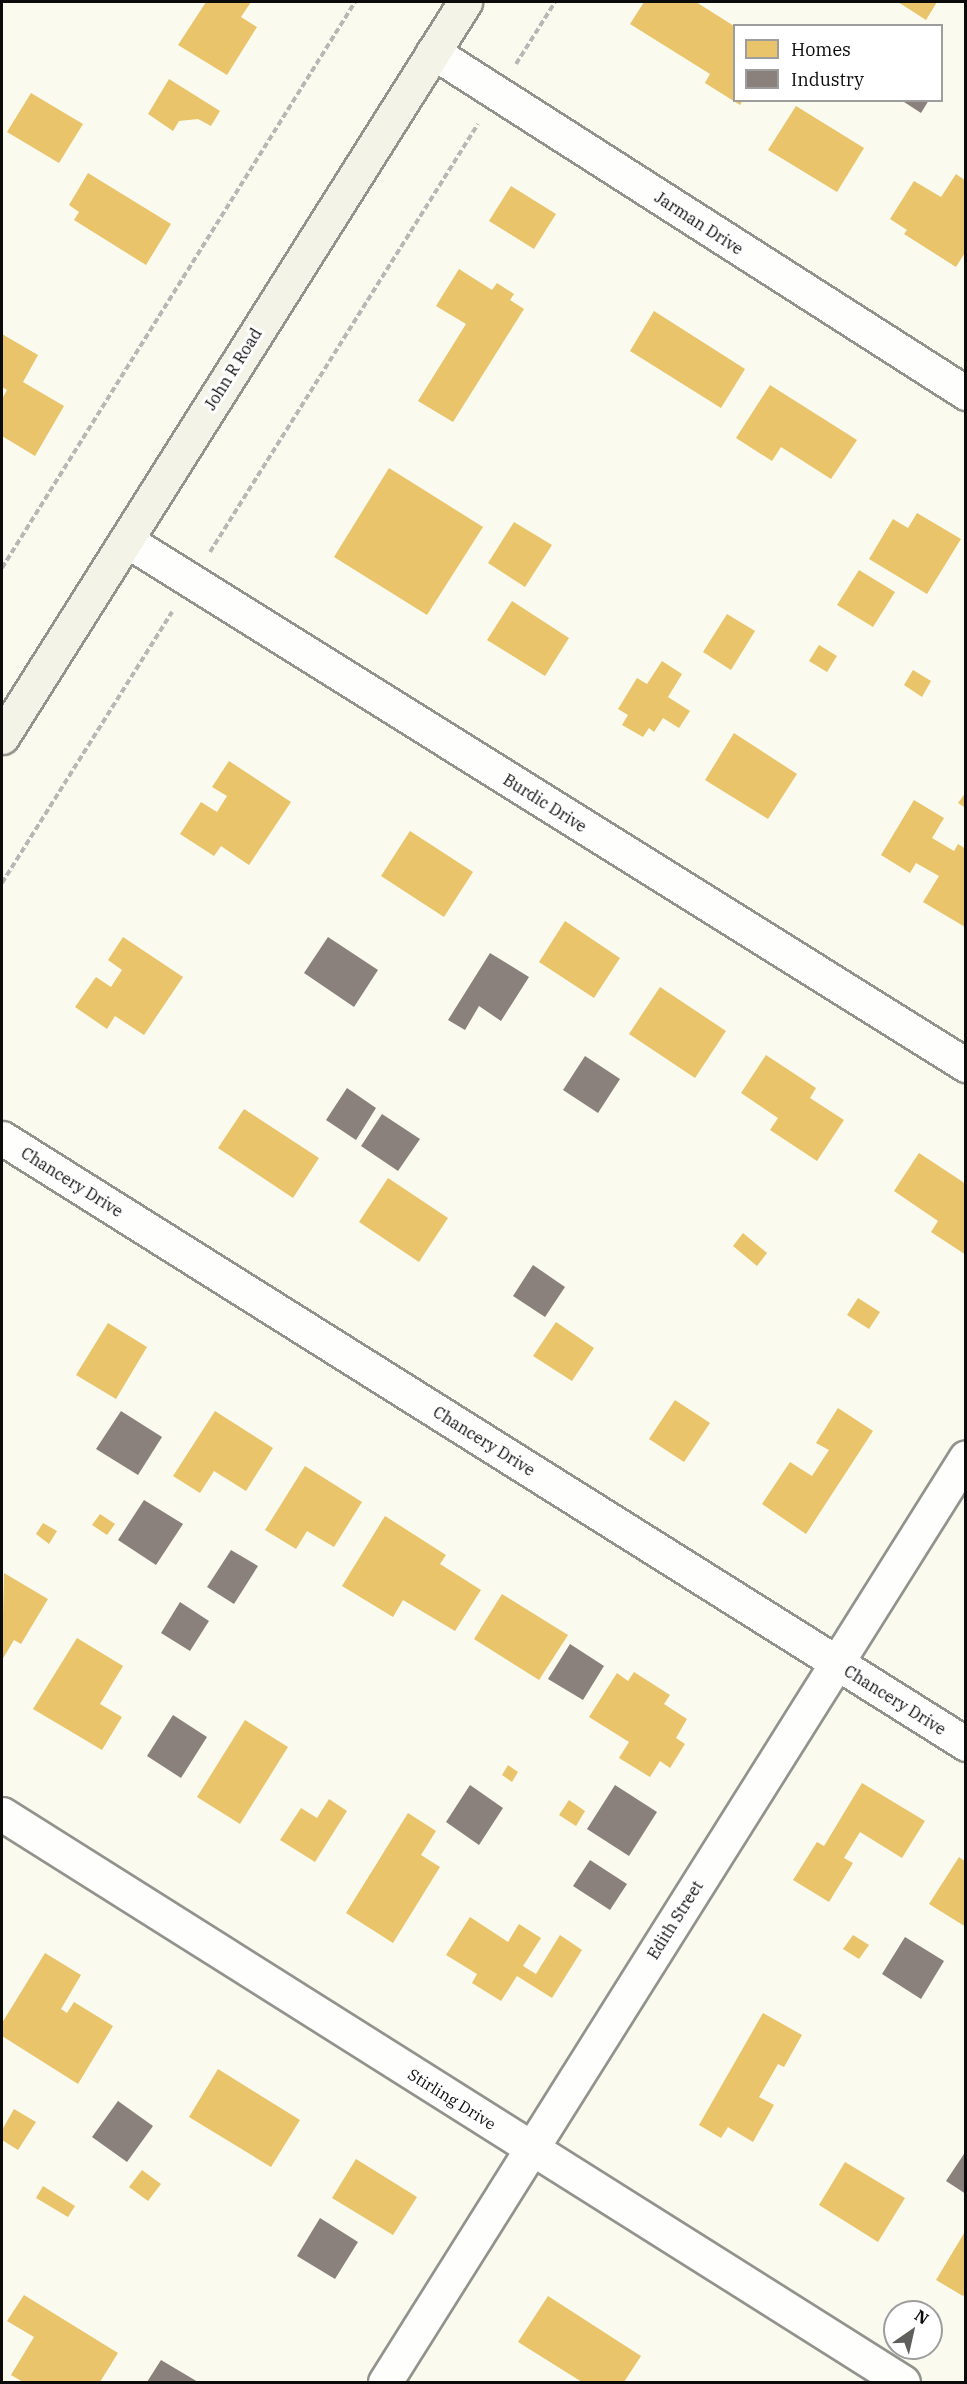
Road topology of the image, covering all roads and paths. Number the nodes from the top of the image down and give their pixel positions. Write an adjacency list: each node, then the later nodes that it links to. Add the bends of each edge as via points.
1 (355, 2): 10 (path)
2 (465, 2): 4 (main road, John R Road)
3 (555, 2): 5 (path)
4 (433, 52): 7 (street, Jarman Drive); 8 (main road, John R Road)
5 (517, 62)
6 (478, 124): 9 (path)
7 (966, 393)
8 (126, 540): 12 (main road, John R Road); 14 (street, Burdic Drive)
9 (213, 546)
10 (2, 568)
11 (174, 609): 13 (path)
12 (2, 737)
13 (2, 883)
14 (966, 1065)
15 (2, 1138): 17 (street, Chancery Drive)
16 (966, 1457): 17 (street, Edith Street)
17 (836, 1662): 18 (street, Chancery Drive); 20 (street, Edith Street)
18 (966, 1744)
19 (2, 1814): 20 (street, Stirling Drive)
20 (532, 2150): 21 (street, Edith Street); 22 (street, Stirling Drive)
21 (385, 2382)
22 (903, 2382)

